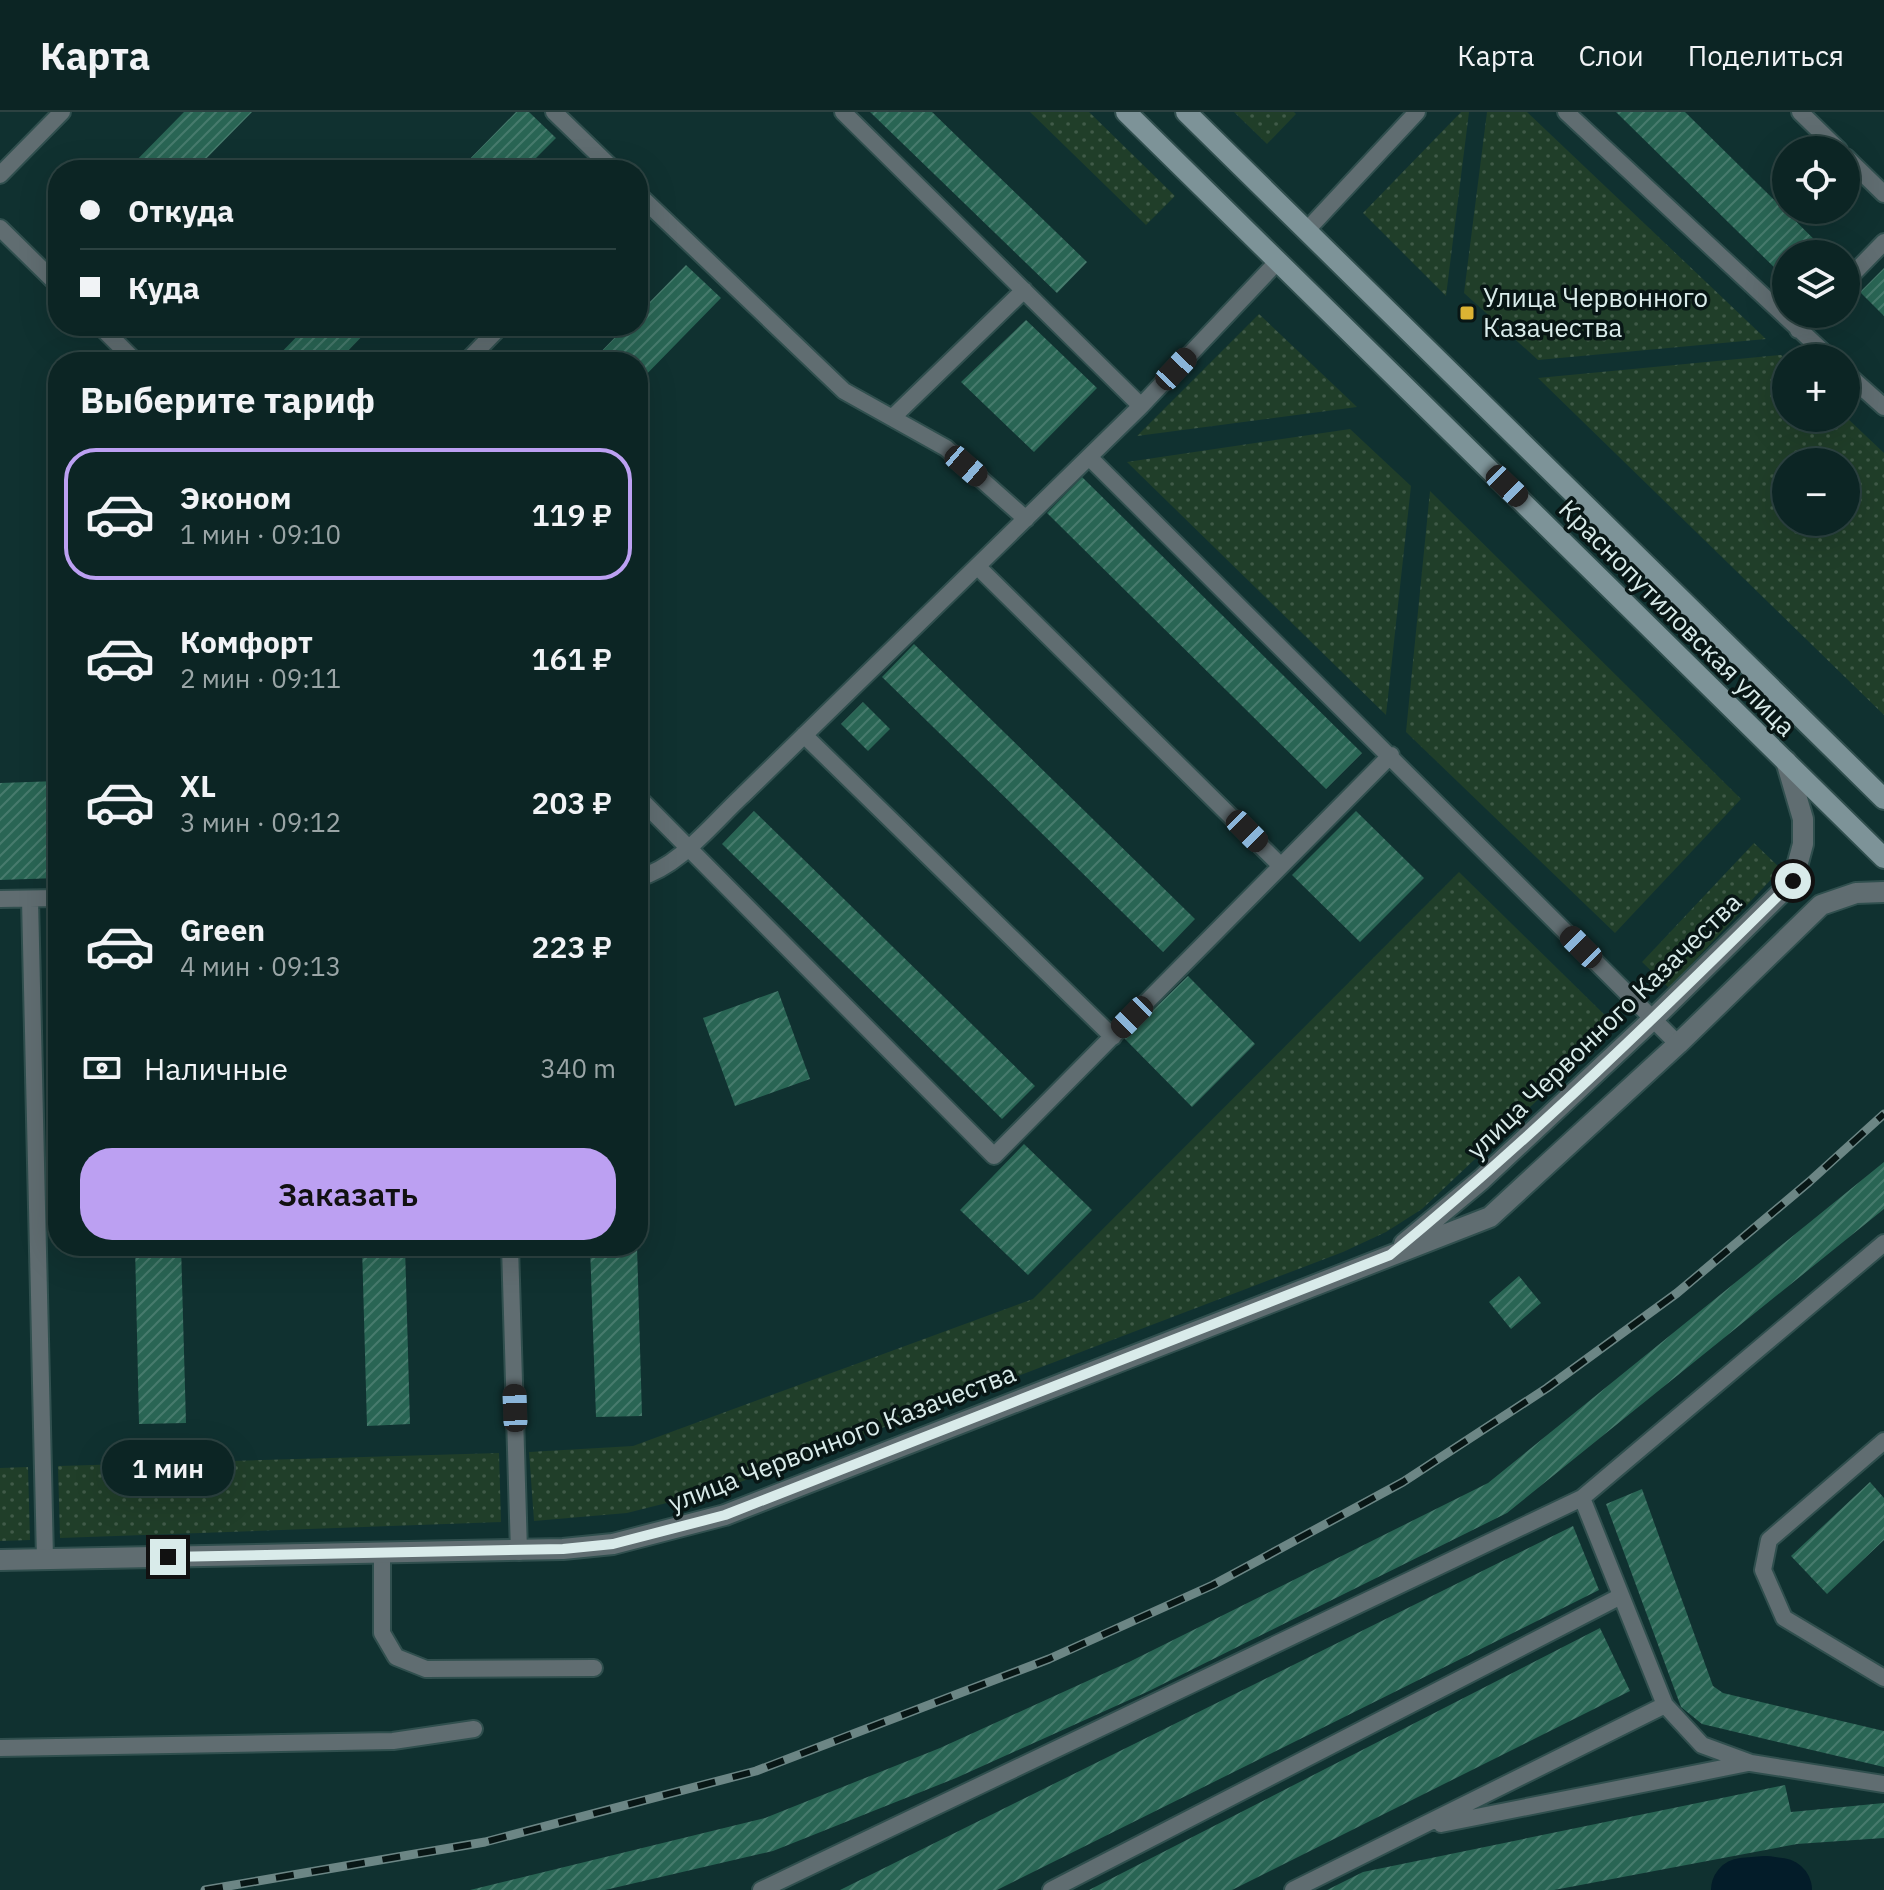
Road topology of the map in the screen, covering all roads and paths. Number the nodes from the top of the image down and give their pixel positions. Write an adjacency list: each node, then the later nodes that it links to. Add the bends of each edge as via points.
1 (62, 112): 12 (lane)
2 (554, 112): 10 (lane)
3 (843, 112): 21 (lane)
4 (1126, 112): 18 (main road, Краснопутиловская улица)
5 (1186, 112): 16 (main road, Краснопутиловская улица)
6 (1417, 112): 16 (lane)
7 (1566, 112): 22 (lane)
8 (1800, 112): 9 (lane)
9 (1825, 136)
10 (604, 160)
11 (1860, 171): 13 (lane)
12 (0, 175)
13 (1884, 194)
14 (648, 204): 31 (lane, via 844,391)
15 (0, 228): 20 (lane)
16 (1307, 230): 38 (main road, Краснопутиловская улица)
17 (1884, 242): 19 (lane)
18 (1278, 261): 29 (lane); 37 (main road, Краснопутиловская улица)
19 (1860, 267)
20 (48, 275)
21 (1024, 290): 29 (lane); 31 (lane)
22 (1798, 330): 25 (lane)
23 (110, 336): 26 (lane)
24 (491, 336): 27 (lane)
25 (1814, 344)
26 (126, 352)
27 (476, 352)
28 (1860, 386): 30 (lane)
29 (1141, 406): 32 (lane)
30 (1884, 407)
31 (892, 418): 33 (lane, via 946,448)
32 (1089, 457): 33 (lane); 36 (lane)
33 (1026, 519): 34 (lane)
34 (978, 567): 35 (lane); 42 (lane)
35 (804, 735): 40 (lane); 49 (lane)
36 (1391, 755): 42 (lane); 48 (lane)
37 (1786, 761): 41 (main road, Краснопутиловская улица); 48 (street, улица Червонного Казачества, via 1803,819 1793,881)
38 (1884, 799)
39 (648, 807): 40 (lane)
40 (688, 847): 43 (lane); 49 (lane, via 994,1156)
41 (1884, 858)
42 (1281, 866): 49 (lane)
43 (648, 876)
44 (1884, 892): 50 (street, улица Червонного Казачества, via 1856,893 1821,905)
45 (48, 898): 47 (lane)
46 (0, 899): 47 (lane)
47 (30, 899): 58 (lane)
48 (1653, 1019): 50 (lane); 52 (street, улица Червонного Казачества, via 1481,1180)
49 (1113, 1037)
50 (1678, 1044): 52 (street, улица Червонного Казачества, via 1490,1217)
51 (1884, 1243): 55 (lane)
52 (1390, 1255): 56 (street, улица Червонного Казачества, via 725,1515 613,1544)
53 (510, 1256): 56 (lane)
54 (1884, 1441): 62 (lane, via 1769,1540 1763,1570 1784,1618)
55 (1582, 1498): 60 (lane); 69 (lane)
56 (519, 1552): 57 (street, улица Червонного Казачества)
57 (382, 1553): 58 (street, улица Червонного Казачества); 61 (lane, via 382,1633 396,1657 426,1669)
58 (45, 1559): 59 (street, улица Червонного Казачества)
59 (0, 1560)
60 (1621, 1596): 63 (lane); 70 (lane)
61 (594, 1668)
62 (1884, 1678)
63 (1665, 1705): 66 (lane, via 1702,1745); 68 (lane)
64 (474, 1729): 65 (lane, via 393,1741)
65 (0, 1748)
66 (1751, 1763): 67 (lane); 68 (lane)
67 (1884, 1784)
68 (1420, 1828): 71 (lane)
69 (761, 1890)
70 (1051, 1890)
71 (1293, 1890)

